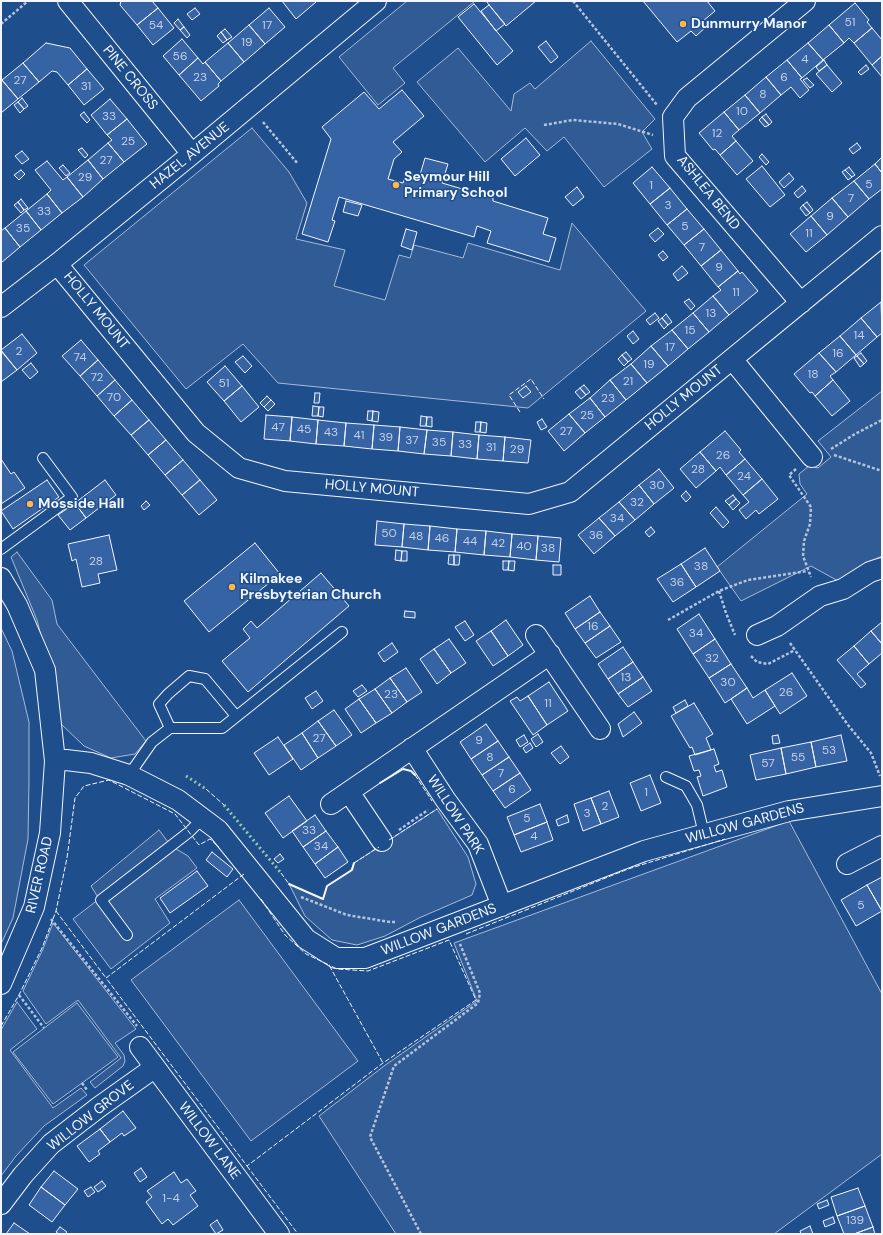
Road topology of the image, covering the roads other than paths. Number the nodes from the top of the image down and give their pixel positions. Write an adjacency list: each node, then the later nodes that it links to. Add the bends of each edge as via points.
1 (68, 1): 4 (street, PINE CROSS)
2 (376, 1): 4 (street, HAZEL AVENUE)
3 (805, 1): 7 (street, ASHLEA BEND, via 687,98 673,117 675,156)
4 (192, 154): 6 (street, HAZEL AVENUE)
5 (882, 236): 7 (street, HOLLY MOUNT)
6 (57, 264): 8 (street, HAZEL AVENUE); 9 (street, HOLLY MOUNT, via 196,434 239,468 285,481 529,504 570,492)
7 (801, 303): 9 (street, HOLLY MOUNT)
8 (1, 307)
9 (732, 359): 10 (street, HOLLY MOUNT)
10 (819, 454)
11 (43, 458): 12 (lane, via 72,497)
12 (1, 548)
13 (882, 568): 17 (street, via 870,572 843,589 820,596 777,626)
14 (1, 578): 23 (street, RIVER ROAD, via 17,605 45,670)
15 (342, 632): 19 (lane)
16 (536, 635): 18 (street)
17 (758, 635)
18 (550, 654): 21 (street); 22 (street)
19 (236, 716): 20 (lane, via 222,728); 20 (lane, via 205,679 189,676 158,704)
20 (170, 728): 24 (lane, via 152,742)
21 (600, 729)
22 (412, 748): 26 (street); 34 (street, WILLOW PARK, via 478,844)
23 (55, 760): 24 (street, WILLOW GARDENS, via 91,763); 36 (street, RIVER ROAD, via 50,833 34,907)
24 (129, 775): 29 (street, WILLOW GARDENS, via 178,800)
25 (666, 777): 30 (lane, via 686,786 697,805)
26 (349, 792): 28 (street); 31 (street)
27 (882, 796): 30 (street, WILLOW GARDENS, via 789,811)
28 (331, 804)
29 (203, 818): 34 (street, WILLOW GARDENS, via 218,830 306,939 336,958 365,958); 35 (lane, via 189,832 101,900)
30 (704, 834): 34 (street, WILLOW GARDENS, via 644,851)
31 (382, 841)
32 (882, 846): 33 (street)
33 (847, 864)
34 (502, 906)
35 (127, 936)
36 (7, 988)
37 (140, 1047): 38 (street, WILLOW LANE)
38 (154, 1068): 39 (street, WILLOW GROVE, via 51,1144); 40 (street, WILLOW LANE)
39 (1, 1204)
40 (279, 1234)

